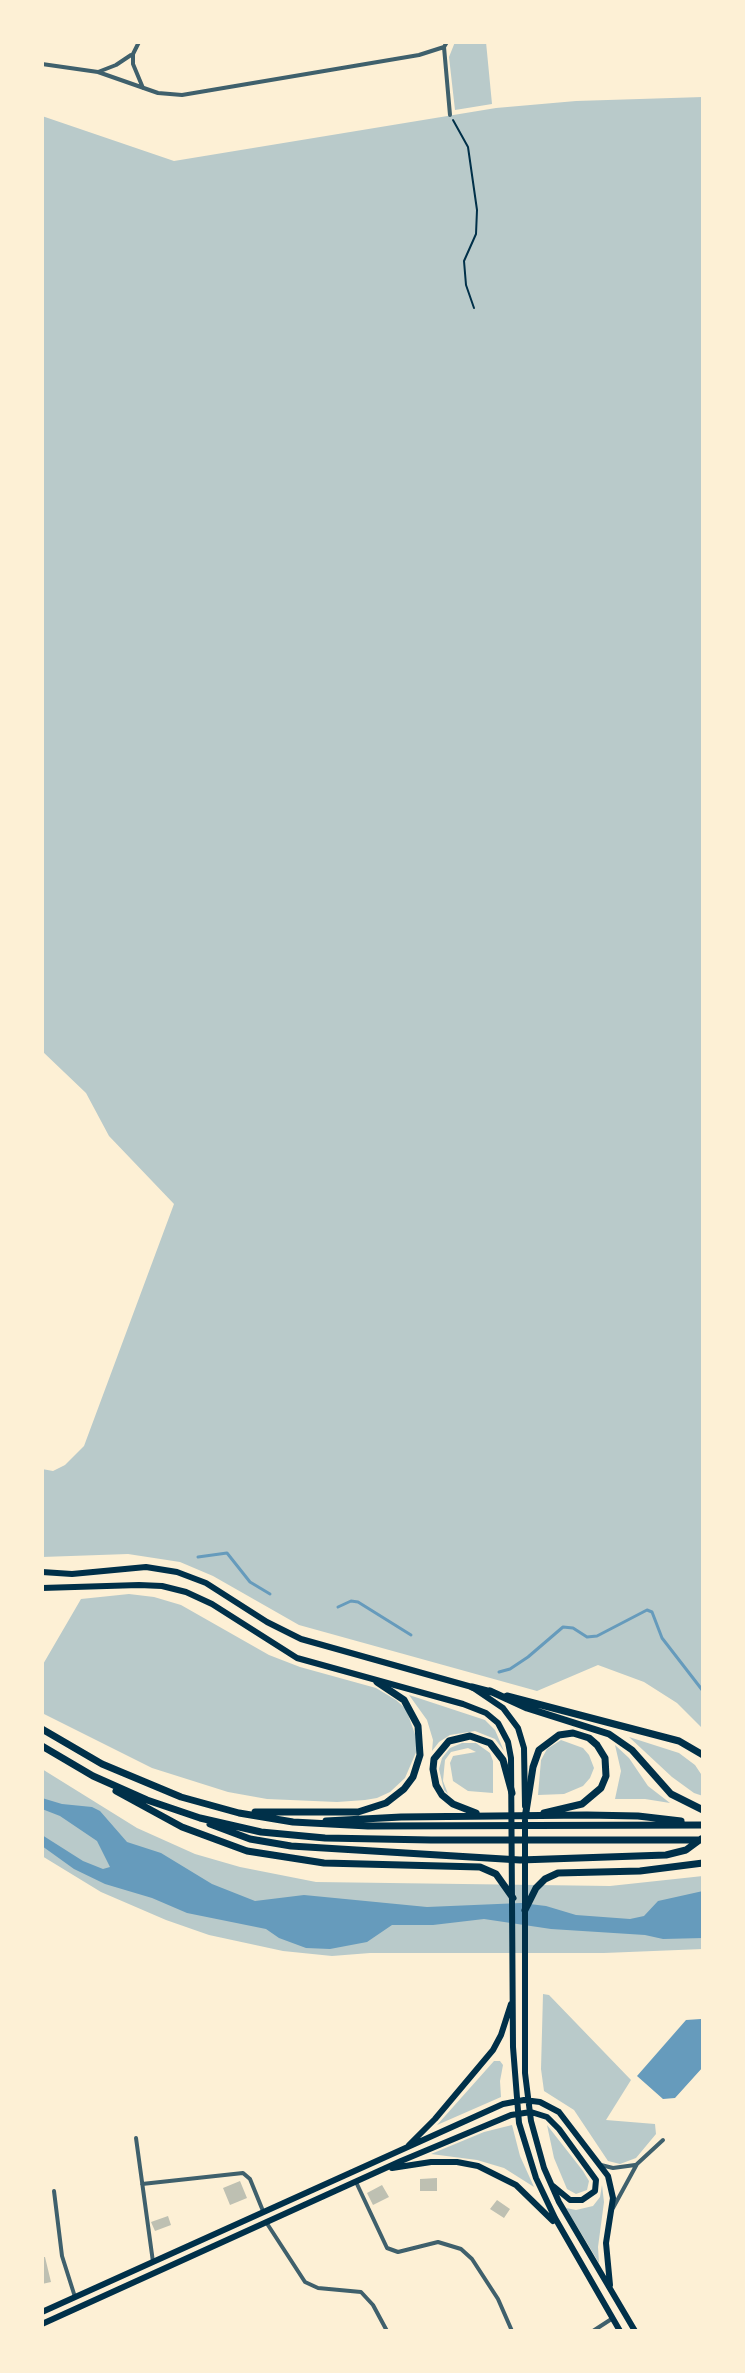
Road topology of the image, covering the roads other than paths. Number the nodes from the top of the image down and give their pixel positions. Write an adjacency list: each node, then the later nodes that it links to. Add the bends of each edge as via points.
1 (139, 42): 3 (street)
2 (446, 45): 6 (street, via 419,55 182,95); 7 (street)
3 (133, 54): 5 (street); 6 (street)
4 (42, 64): 5 (street)
5 (98, 72): 6 (street)
6 (144, 88)
7 (450, 115)
8 (42, 1572): 11 (main road, via 146,1567 177,1572 206,1583 301,1639)
9 (42, 1588): 10 (main road, via 175,1589 212,1604 284,1652)
10 (377, 1682): 17 (main road, via 486,1713 502,1728 510,1749); 20 (highway, via 404,1700 420,1733 416,1770 399,1794 358,1812)
11 (472, 1687): 12 (highway); 18 (main road, via 503,1708 518,1728)
12 (490, 1691): 15 (highway, via 679,1741); 19 (highway, via 609,1734 632,1750 671,1794)
13 (42, 1729): 20 (highway, via 129,1777)
14 (42, 1746): 16 (highway)
15 (703, 1755)
16 (93, 1776): 23 (highway); 29 (highway, via 170,1822 247,1851 316,1863 489,1869)
17 (512, 1797): 21 (highway, via 500,1755 485,1740 459,1737 442,1747 433,1769 439,1790 461,1809); 29 (main road)
18 (526, 1802): 22 (highway, via 534,1761 548,1741 573,1733 597,1745 606,1770 597,1793 582,1804); 24 (highway)
19 (703, 1810)
20 (239, 1813): 25 (highway)
21 (490, 1816): 22 (highway); 25 (highway)
22 (534, 1816): 26 (highway, via 638,1816)
23 (200, 1818): 27 (highway, via 261,1832 325,1838); 27 (highway, via 242,1837 291,1846 520,1860 659,1856)
24 (525, 1819): 30 (main road)
25 (308, 1823): 26 (highway)
26 (703, 1824)
27 (703, 1839)
28 (703, 1863): 30 (highway, via 553,1874 536,1888)
29 (513, 1898): 31 (main road)
30 (525, 1910): 39 (main road, via 526,2088)
31 (513, 1995): 34 (main road, via 493,2050); 45 (main road, via 519,2123 536,2178)
32 (136, 2138): 40 (street)
33 (663, 2140): 35 (street)
34 (405, 2149): 36 (main road, via 503,2104 532,2101 559,2112); 42 (main road)
35 (637, 2164): 36 (street); 43 (street)
36 (601, 2165): 43 (main road, via 612,2189)
37 (377, 2172): 38 (main road); 39 (main road, via 504,2117 531,2112 547,2117 559,2129 597,2184 592,2195 578,2201); 45 (main road, via 431,2162 488,2170 525,2192)
38 (356, 2182): 44 (main road); 54 (street, via 389,2250 438,2242 461,2249 498,2299)
39 (550, 2183): 48 (main road)
40 (142, 2184): 42 (street, via 243,2173); 46 (street)
41 (54, 2191): 49 (street, via 62,2256)
42 (264, 2213): 46 (main road)
43 (611, 2214): 48 (main road, via 605,2255)
44 (266, 2222): 47 (main road); 53 (street, via 305,2282 361,2292)
45 (565, 2238): 51 (main road)
46 (153, 2262): 47 (main road); 49 (main road)
47 (148, 2276): 52 (main road)
48 (611, 2292): 57 (main road)
49 (75, 2297): 50 (main road)
50 (42, 2312)
51 (613, 2318): 55 (street); 56 (main road)
52 (42, 2324)
53 (387, 2331)
54 (512, 2331)
55 (593, 2331)
56 (620, 2331)
57 (635, 2331)

